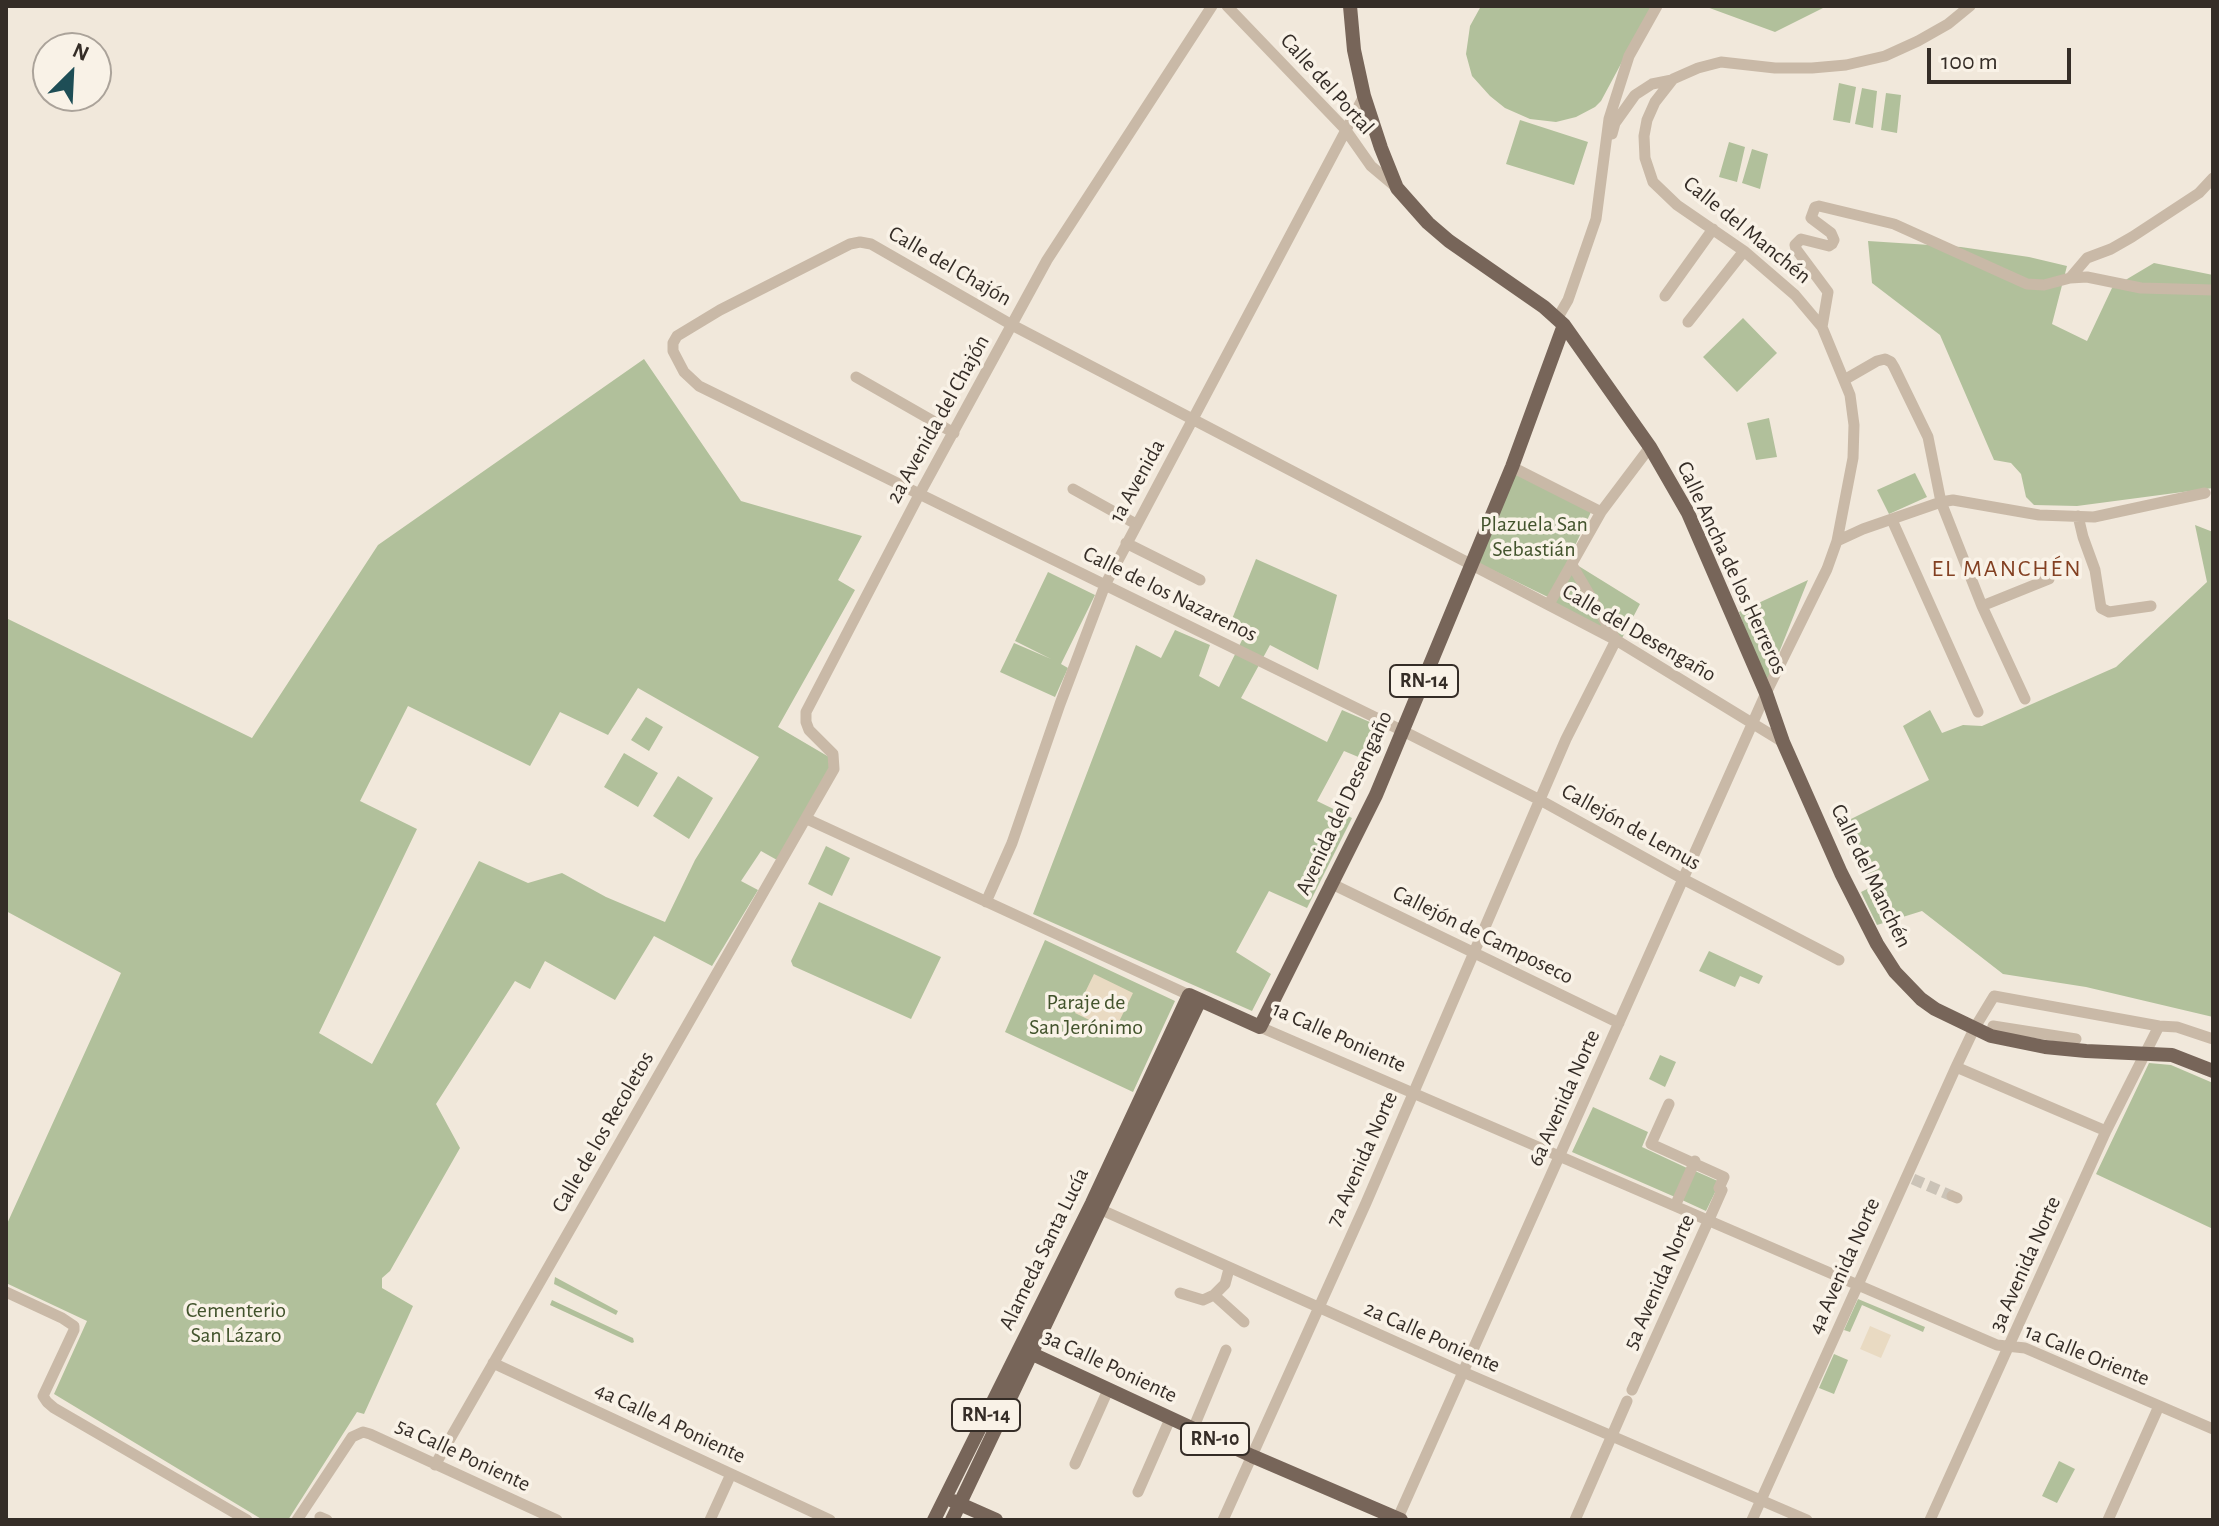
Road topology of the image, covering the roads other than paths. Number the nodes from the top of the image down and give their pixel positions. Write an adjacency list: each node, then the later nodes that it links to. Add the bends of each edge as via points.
1 (1212, 6): 19 (street, 2a Avenida del Chajón, via 1047,260)
2 (1227, 6): 8 (street, Calle del Portal)
3 (1350, 6): 7 (main road)
4 (1657, 6): 9 (street, via 1629,56 1609,119)
5 (1970, 6): 6 (street, via 1948,24 1885,56 1812,68 1721,62)
6 (1673, 79): 9 (street, via 1635,95 1615,123); 12 (street, Calle del Manchén, via 1647,120 1645,158 1653,182)
7 (1364, 96): 8 (street, 1a Avenida); 11 (main road)
8 (1345, 129): 11 (street, Calle del Portal, via 1371,166); 23 (street, 1a Avenida)
9 (1605, 154): 17 (street, via 1596,219)
10 (2213, 178): 14 (street, via 2132,237 2087,258)
11 (1397, 188): 17 (main road, Calle Ancha de los Herreros, via 1449,241)
12 (1713, 229): 13 (street, Calle del Manchén); 16 (street)
13 (1744, 251): 18 (street); 20 (street, Calle del Manchén, via 1795,295)
14 (2070, 278): 15 (street, via 2141,288); 20 (street, via 2027,284 1894,224 1819,206 1811,218 1831,233 1832,244 1801,239 1795,245 1828,292)
15 (2213, 290)
16 (1665, 296)
17 (1561, 322): 25 (main road, Calle Ancha de los Herreros); 26 (main road, Avenida del Desengaño / RN-14)
18 (1688, 322)
19 (1012, 325): 23 (street, Calle del Chajón); 24 (street, 2a Avenida del Chajón); 28 (street, Calle del Chajón, via 876,246 860,242 720,310 675,340 673,351 694,383)
20 (1822, 327): 22 (street, Calle del Manchén)
21 (856, 377): 24 (street)
22 (1844, 380): 30 (street, via 1877,361 1891,362 1928,437); 35 (street, Calle del Manchén, via 1854,455)
23 (1193, 421): 34 (street, 1a Avenida); 38 (street, Calle del Chajón)
24 (954, 433): 28 (street, 2a Avenida del Chajón)
25 (1650, 447): 31 (street); 46 (main road, Calle Ancha de los Herreros, via 1688,513)
26 (1512, 467): 31 (street); 38 (main road, Avenida del Desengaño / RN-14)
27 (1073, 489): 34 (street)
28 (920, 493): 41 (street, Calle de los Nazarenos); 53 (street, 2a Avenida del Chajón, via 806,712 809,730 831,750 835,761)
29 (2205, 493): 32 (street)
30 (1941, 502): 32 (street); 33 (street); 43 (street)
31 (1601, 512): 37 (street)
32 (2078, 516): 44 (street, via 2101,608 2109,612)
33 (1892, 520): 35 (street); 48 (street)
34 (1136, 524): 36 (street, 1a Avenida)
35 (1837, 541): 46 (street, Calle del Manchén)
36 (1126, 543): 40 (street); 41 (street, 1a Avenida)
37 (1572, 565): 42 (street); 45 (street)
38 (1472, 566): 42 (street, Calle del Desengaño); 50 (main road, Avenida del Desengaño / RN-14)
39 (2049, 579): 43 (street)
40 (1200, 580)
41 (1105, 585): 50 (street, Calle de los Nazarenos); 56 (street, 1a Avenida)
42 (1549, 604): 45 (street, Calle del Desengaño)
43 (1982, 606): 47 (street)
44 (2151, 606)
45 (1616, 640): 49 (street, Calle del Desengaño); 52 (street, 7a Avenida Norte)
46 (1766, 693): 49 (street, 6a Avenida Norte); 51 (main road, Calle del Manchén)
47 (2025, 699)
48 (1978, 712)
49 (1753, 723): 51 (street, Calle del Desengaño); 54 (street, 6a Avenida Norte)
50 (1403, 731): 52 (street, Callejón de Lemus); 55 (main road, Avenida del Desengaño / RN-14)
51 (1783, 742): 61 (main road, Calle del Manchén, via 1841,873 1895,972 1921,999)
52 (1540, 800): 54 (street, Callejón de Lemus); 57 (street, 7a Avenida Norte)
53 (807, 819): 56 (street, 1a Calle Poniente); 88 (street, Calle de los Recoletos)
54 (1683, 879): 58 (street, Callejón de Lemus); 60 (street, 6a Avenida Norte)
55 (1330, 883): 57 (street, Callejón de Camposeco); 63 (main road, Avenida del Desengaño / RN-14)
56 (986, 902): 59 (street, 1a Calle Poniente)
57 (1474, 953): 60 (street, Callejón de Camposeco); 70 (street, 7a Avenida Norte)
58 (1839, 960)
59 (1194, 998): 63 (main road, 1a Calle Poniente); 76 (main road, Alameda Santa Lucía / RN-14)
60 (1619, 1023): 73 (street, 6a Avenida Norte)
61 (1976, 1025): 62 (street, via 1996,995); 64 (main road, Calle del Manchén); 68 (street, 4a Avenida Norte)
62 (2159, 1026): 66 (street); 67 (street, 3a Avenida Norte)
63 (1260, 1027): 70 (street, 1a Calle Poniente)
64 (1992, 1031): 65 (street); 67 (main road, Calle del Manchén, via 2045,1047)
65 (2076, 1039)
66 (2213, 1039)
67 (2145, 1053): 69 (main road, Calle del Manchén, via 2172,1055); 72 (street, 3a Avenida Norte)
68 (1956, 1067): 72 (street); 79 (street, 4a Avenida Norte, via 1910,1178)
69 (2213, 1071)
70 (1413, 1093): 73 (street, 1a Calle Poniente); 83 (street, 7a Avenida Norte)
71 (1669, 1104): 74 (street, via 1651,1144)
72 (2106, 1131): 85 (street, 3a Avenida Norte)
73 (1559, 1157): 75 (street, 1a Calle Poniente); 89 (street, 6a Avenida Norte)
74 (1695, 1162): 75 (street); 77 (street, 5a Avenida Norte, via 1724,1177)
75 (1675, 1206): 77 (street, 1a Calle Poniente)
76 (1096, 1207): 78 (street, 2a Calle Poniente); 87 (main road, Alameda Santa Lucía / RN-14)
77 (1708, 1221): 79 (street, 1a Calle Poniente); 95 (street, 5a Avenida Norte)
78 (1229, 1269): 82 (street, via 1225,1284); 83 (street, 2a Calle Poniente)
79 (1857, 1285): 85 (street, 1a Calle Oriente); 102 (street, 4a Avenida Norte)
80 (6, 1292): 104 (street, via 74,1326 43,1396 47,1402)
81 (1180, 1293): 82 (street, via 1203,1300)
82 (1214, 1295): 84 (street)
83 (1318, 1308): 89 (street, 2a Calle Poniente); 96 (street, 7a Avenida Norte)
84 (1244, 1322)
85 (2010, 1346): 91 (street, 1a Calle Oriente); 117 (street, 3a Avenida Norte)
86 (1226, 1350): 93 (street)
87 (1026, 1351): 90 (main road, 3a Calle Poniente / RN-10); 101 (main road, Alameda Santa Lucía / RN-14); 103 (main road, Alameda Santa Lucía / RN-14)
88 (493, 1363): 98 (street, Calle de los Recoletos); 99 (street, 4a Calle A Poniente)
89 (1463, 1372): 95 (street, 2a Calle Poniente); 113 (street, 6a Avenida Norte)
90 (1108, 1390): 92 (main road, 3a Calle Poniente / RN-10); 97 (street)
91 (2159, 1406): 94 (street, 1a Calle Oriente); 118 (street)
92 (1170, 1419): 93 (main road, 3a Calle Poniente / RN-10); 100 (street)
93 (1193, 1429): 96 (main road, 3a Calle Poniente / RN-10)
94 (2213, 1429)
95 (1611, 1437): 102 (street, 2a Calle Poniente); 114 (street, 5a Avenida Norte)
96 (1252, 1456): 112 (street, 7a Avenida Norte); 113 (main road, 3a Calle Poniente / RN-10)
97 (1075, 1464)
98 (435, 1465): 105 (street, 5a Calle Poniente, via 363,1432 352,1437); 106 (street, 5a Calle Poniente)
99 (731, 1474): 107 (street); 108 (street, 4a Calle A Poniente)
100 (1138, 1492)
101 (945, 1497): 103 (main road); 109 (main road, Alameda Santa Lucía / RN-14)
102 (1760, 1501): 115 (street, 4a Avenida Norte); 116 (street, 2a Calle Poniente)
103 (960, 1504): 110 (main road, Alameda Santa Lucía / RN-14); 111 (main road)
104 (247, 1520)
105 (297, 1520)
106 (557, 1520)
107 (710, 1520)
108 (830, 1520)
109 (934, 1520)
110 (952, 1520)
111 (996, 1520)
112 (1223, 1520)
113 (1399, 1520)
114 (1575, 1520)
115 (1752, 1520)
116 (1807, 1520)
117 (1930, 1520)
118 (2108, 1520)

